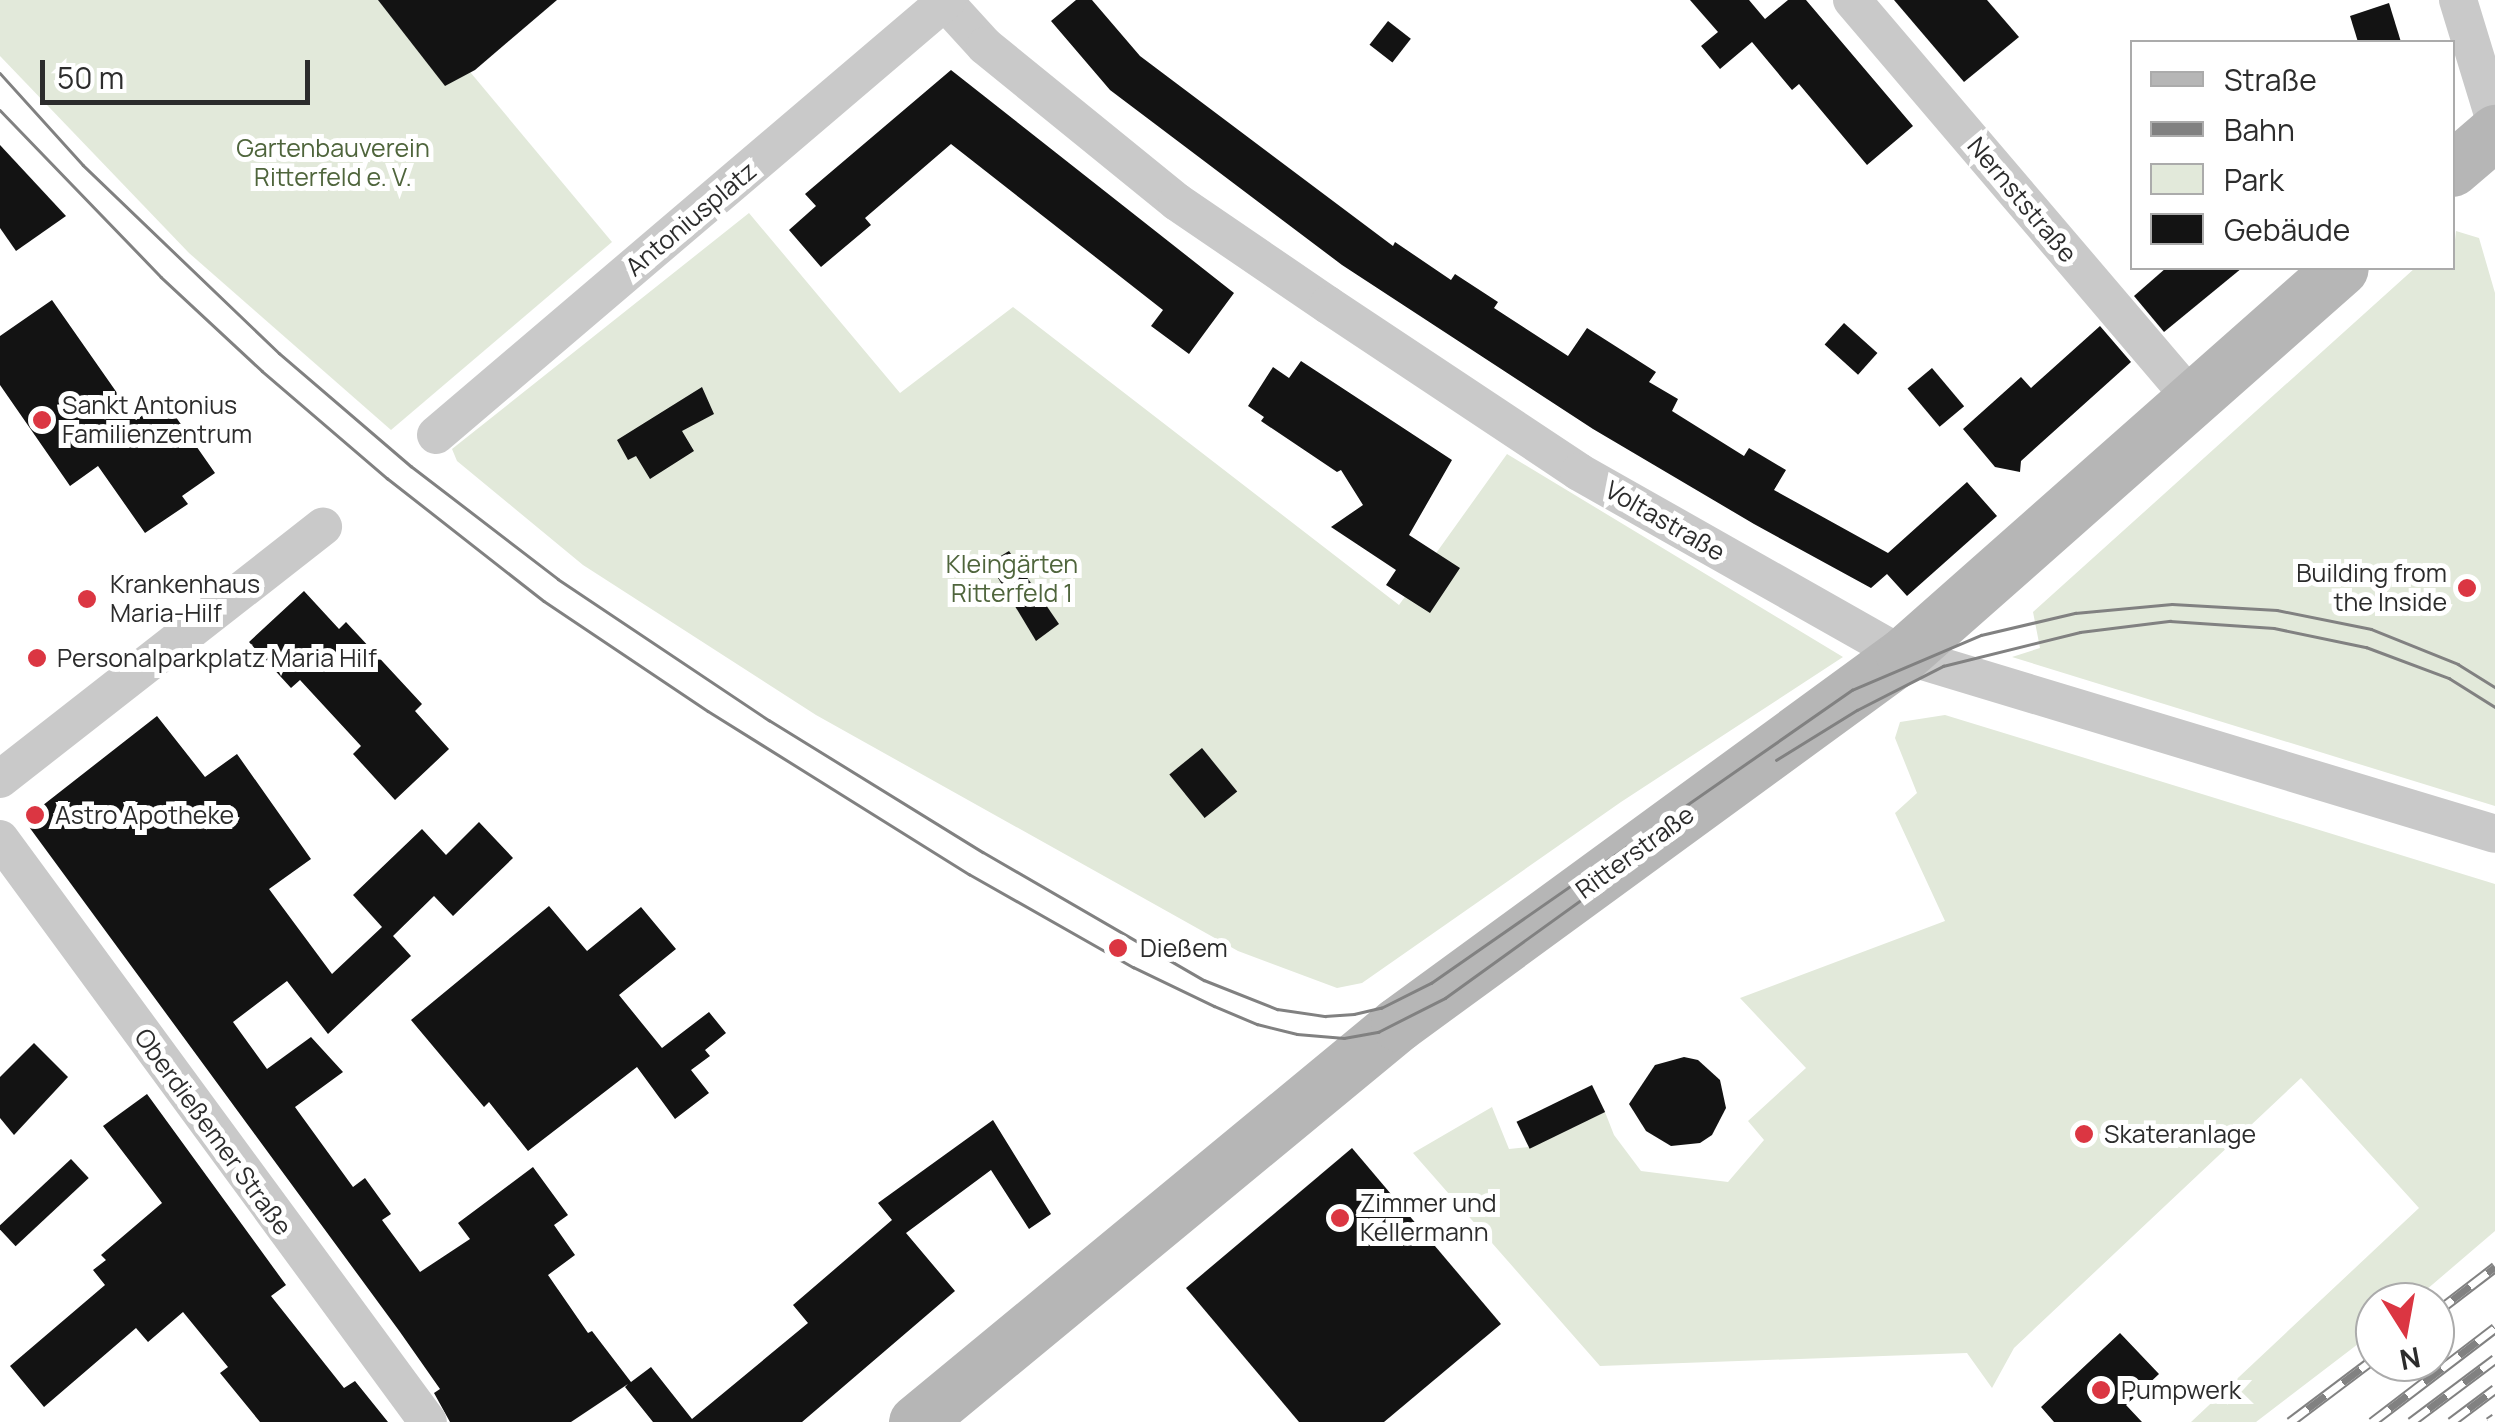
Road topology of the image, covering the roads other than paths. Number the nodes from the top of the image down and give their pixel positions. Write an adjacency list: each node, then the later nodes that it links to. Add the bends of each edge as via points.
1 (1852, 0): 8 (street, Nernststraße)
2 (2458, 0): 4 (street)
3 (945, 1): 9 (street, Antoniusplatz); 11 (street, Voltastraße, via 985,46 1177,202 1313,295 1578,472)
4 (2495, 121)
5 (2495, 132): 6 (main road)
6 (2455, 165)
7 (2339, 270): 8 (main road, Ritterstraße)
8 (2192, 399): 11 (main road, Ritterstraße)
9 (436, 435)
10 (323, 527): 12 (street)
11 (1903, 655): 13 (street, Voltastraße); 16 (main road, Ritterstraße, via 1398,1024)
12 (0, 779)
13 (2495, 834)
14 (6, 859): 15 (street, Oberdießemer Straße)
15 (428, 1422)
16 (916, 1422)

